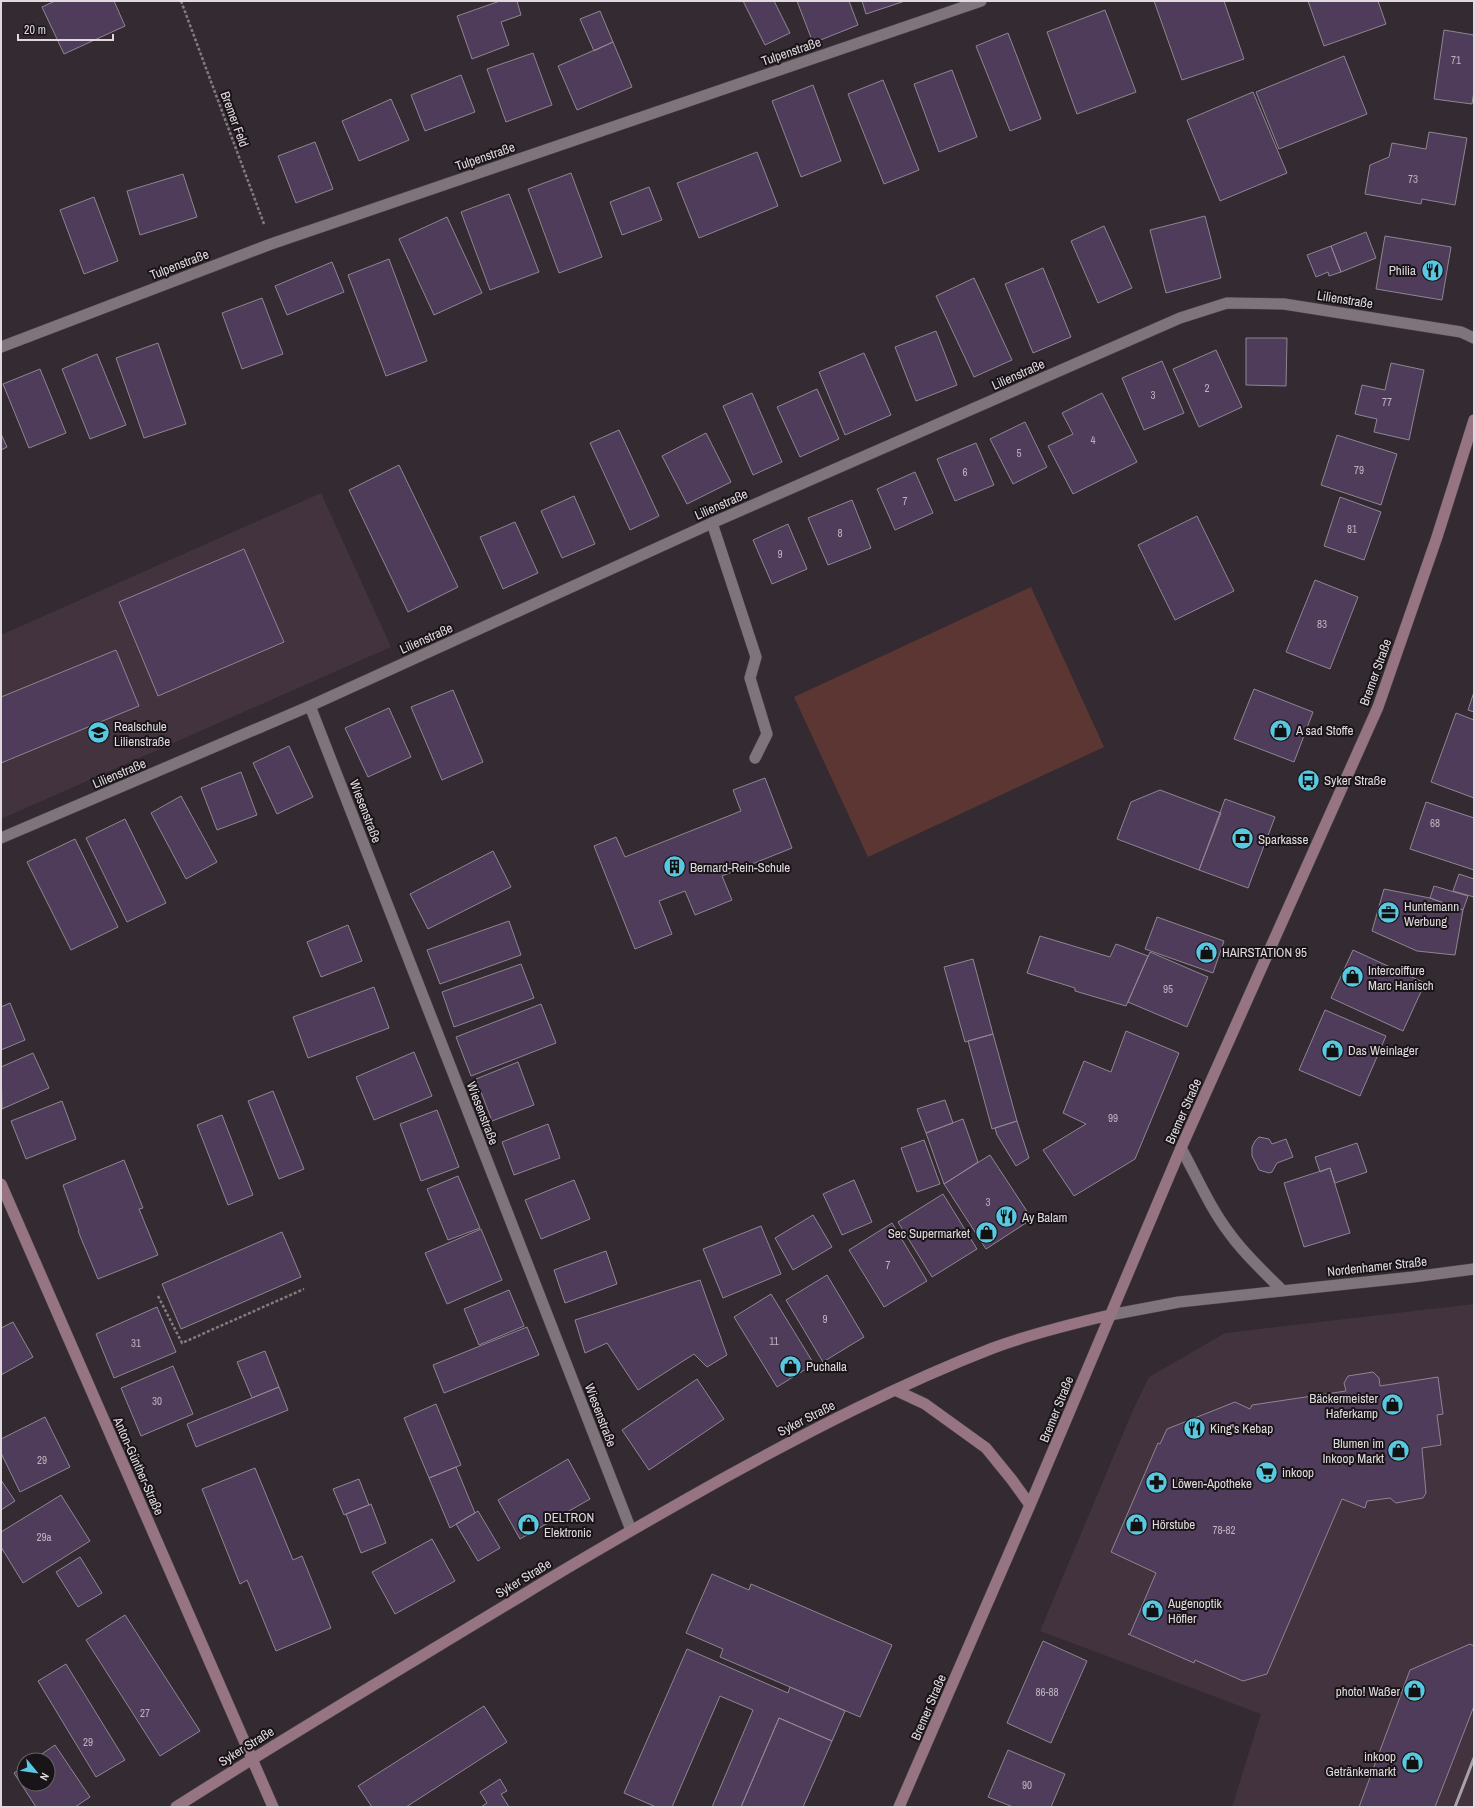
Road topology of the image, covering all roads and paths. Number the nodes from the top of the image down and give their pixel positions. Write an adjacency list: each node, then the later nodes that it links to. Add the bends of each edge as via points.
1 (180, 1): 3 (path, Bremer Feld)
2 (981, 1): 3 (street, Tulpenstraße)
3 (271, 244): 5 (street, Tulpenstraße)
4 (1474, 338): 7 (street, Lilienstraße, via 1461,332 1284,304 1227,303 1180,318)
5 (1, 347)
6 (1474, 420): 11 (main road, Bremer Straße, via 1437,537 1378,707)
7 (712, 523): 8 (street, Lilienstraße); 9 (street, via 756,657 750,678 767,734)
8 (310, 706): 10 (street, Lilienstraße); 20 (street, Wiesenstraße)
9 (755, 758)
10 (1, 838)
11 (1181, 1148): 15 (street, via 1230,1236); 17 (main road, Bremer Straße)
12 (1, 1184): 21 (main road, Anton-Günther-Straße)
13 (1474, 1269): 15 (street, Nordenhamer Straße)
14 (304, 1289): 16 (path, via 182,1343)
15 (1283, 1290): 17 (street, Nordenhamer Straße, via 1179,1302)
16 (158, 1296)
17 (1110, 1315): 18 (main road, Syker Straße, via 994,1348); 19 (main road, Bremer Straße)
18 (895, 1390): 19 (main road, via 925,1404 986,1448); 20 (main road, Syker Straße, via 814,1428)
19 (1030, 1506): 24 (main road, Bremer Straße)
20 (631, 1530): 21 (main road, Syker Straße)
21 (251, 1759): 22 (main road, Syker Straße); 23 (main road, Anton-Günther-Straße)
22 (176, 1807)
23 (273, 1807)
24 (899, 1807)

